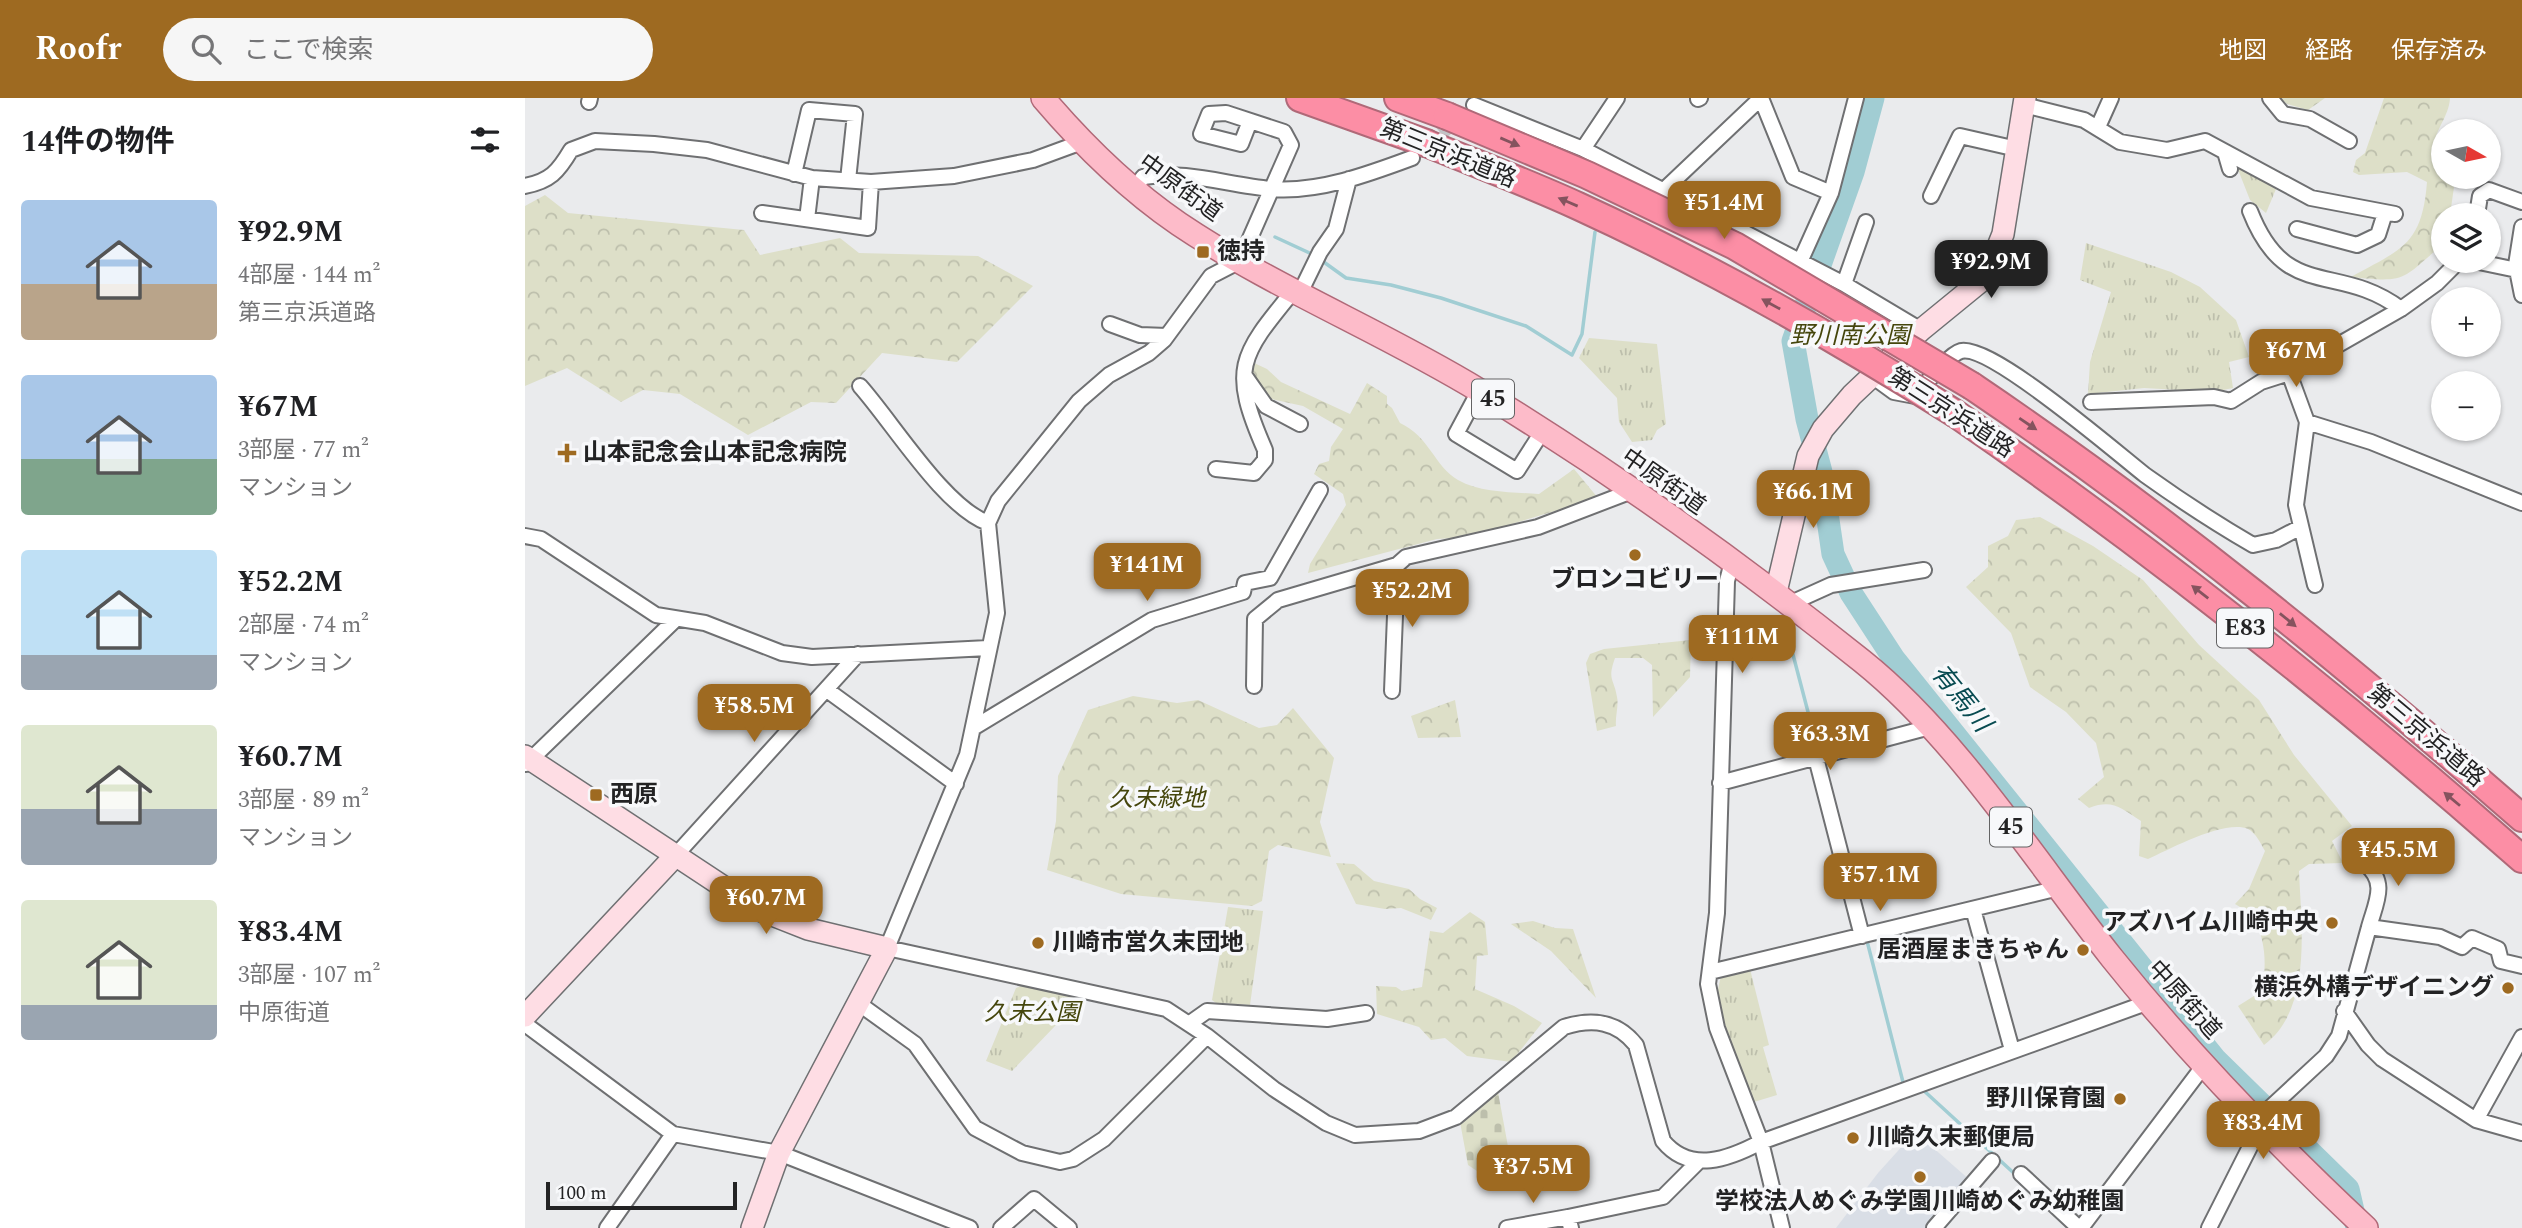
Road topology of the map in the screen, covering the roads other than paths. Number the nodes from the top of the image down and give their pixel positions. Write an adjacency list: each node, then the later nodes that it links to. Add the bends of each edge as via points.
1 (1043, 98): 14 (main road, 中原街道 / 45)
2 (1300, 98): 17 (highway, 第三京浜道路 / E83)
3 (1398, 98): 84 (highway, 第三京浜道路 / E83, one-way to 84, bridge, via 1587,175 1735,246 1972,386 2190,542 2334,657)
4 (1617, 98): 15 (street)
5 (1761, 98): 28 (street); 29 (street, via 1793,177)
6 (1856, 98): 29 (street)
7 (2111, 98): 12 (street)
8 (2270, 98): 13 (street, via 2283,114 2310,119)
9 (2025, 102): 12 (street); 16 (street)
10 (1474, 104): 15 (street)
11 (1251, 121): 26 (street, via 1284,132 1291,145)
12 (2098, 127): 18 (street, via 2120,142 2167,150 2205,141)
13 (2349, 141)
14 (1083, 142): 24 (street, via 1033,160 954,176); 27 (main road, 中原街道 / 45)
15 (1583, 149): 28 (street)
16 (2017, 149): 30 (street, via 1960,136); 49 (street, via 2003,234 1989,269 1981,281)
17 (1419, 150): 22 (street); 86 (highway, 第三京浜道路 / E83, one-way to 17, bridge, via 2210,600 1956,414 1873,361 1676,254 1576,205)
18 (2225, 152): 19 (street); 38 (street, via 2311,198 2390,214 2378,235 2357,244)
19 (2230, 169)
20 (794, 174): 21 (street); 23 (street, via 809,110 855,114); 25 (street, via 707,150 595,141 571,149 545,182)
21 (812, 178): 23 (street); 35 (street)
22 (1349, 179): 26 (street); 45 (street, via 1336,229)
23 (848, 180): 24 (street)
24 (871, 182): 35 (street, via 868,228)
25 (525, 186)
26 (1272, 189): 27 (street, via 1172,173 1143,177); 39 (street)
27 (1134, 190): 39 (main road, 中原街道 / 45, via 1178,224)
28 (1664, 190): 40 (street)
29 (1831, 193): 40 (street)
30 (1931, 196)
31 (2522, 202): 32 (street, via 2489,190)
32 (2479, 203)
33 (2250, 211): 47 (street, via 2266,246 2283,264 2297,272 2381,294)
34 (762, 213): 35 (street)
35 (807, 219)
36 (1866, 222): 44 (street)
37 (2522, 227): 42 (street)
38 (2297, 229)
39 (1240, 261): 45 (main road, 中原街道 / 45); 50 (street, via 1211,276)
40 (1800, 262): 44 (street)
41 (2501, 267): 42 (street)
42 (2517, 270): 46 (street)
43 (2447, 273): 47 (street)
44 (1844, 284): 49 (street)
45 (1297, 291): 52 (street, via 1256,336); 55 (main road, 中原街道 / 45)
46 (2522, 295)
47 (2401, 309): 51 (street)
48 (1110, 324): 50 (street, via 1140,335)
49 (1921, 330): 53 (street)
50 (1167, 336): 64 (street, via 1079,401 998,501)
51 (2290, 373): 56 (street, via 2260,382 2231,401 2214,397); 57 (street)
52 (1244, 375): 58 (street, via 1266,406); 60 (street, via 1244,392 1265,460 1254,473)
53 (1872, 376): 65 (street, via 1894,392 1915,396 1957,353 1983,356 2052,398 2144,473 2253,545); 71 (street, via 1823,429 1808,456)
54 (860, 386): 64 (street, via 943,490)
55 (1479, 391): 59 (main road, 中原街道 / 45); 59 (street, via 1456,434 1517,471)
56 (2091, 402)
57 (2307, 422): 63 (street, via 2371,442); 65 (street, via 2296,505)
58 (1300, 425)
59 (1542, 432): 62 (main road, 中原街道 / 45)
60 (1216, 469)
61 (1319, 490): 79 (street, via 1270,578 1245,583 1244,592 1152,620)
62 (1632, 491): 67 (main road, 中原街道 / 45); 68 (street, via 1538,527 1405,557)
63 (2522, 503)
64 (988, 523): 73 (street, via 997,613)
65 (2299, 528): 70 (street)
66 (525, 536): 72 (street, via 543,540 656,615)
67 (1732, 562): 71 (main road, 中原街道 / 45); 82 (street, via 1727,581)
68 (1397, 565): 75 (street, via 1278,600 1255,619); 77 (street)
69 (1924, 570): 71 (street, via 1857,578)
70 (2315, 584)
71 (1783, 598): 78 (main road, 中原街道 / 45, via 1897,690)
72 (677, 619): 74 (street, via 705,623 782,653 812,657); 81 (street)
73 (988, 648): 74 (street); 79 (street)
74 (858, 654): 76 (street)
75 (1254, 686)
76 (827, 690): 83 (street); 85 (street)
77 (1392, 691)
78 (1930, 727): 80 (street); 88 (main road, 中原街道 / 45)
79 (973, 728): 83 (street)
80 (1816, 758): 82 (street); 91 (street)
81 (527, 760): 85 (street)
82 (1720, 783): 94 (street, via 1717,913)
83 (956, 784): 92 (street)
84 (2522, 818)
85 (674, 856): 92 (street, via 781,920); 99 (street)
86 (2522, 859)
87 (2365, 864): 90 (street, via 2381,885)
88 (2059, 888): 89 (street); 95 (main road, 中原街道 / 45)
89 (1973, 909): 91 (street); 104 (street)
90 (2369, 927): 93 (street, via 2440,937 2462,947 2472,939 2498,949 2501,961); 97 (street)
91 (1861, 936): 94 (street)
92 (887, 948): 96 (street); 100 (street, via 1166,1009)
93 (2522, 966)
94 (1710, 972): 110 (street, via 1707,984 1717,1028)
95 (2149, 1002): 104 (street); 105 (main road, 中原街道 / 45)
96 (858, 1003): 102 (street, via 915,1044 975,1128 1023,1153 1060,1162 1104,1139); 111 (street)
97 (2344, 1011): 106 (street, via 2339,1037 2326,1056); 107 (street, via 2382,1059)
98 (1366, 1013): 100 (street, via 1327,1019 1207,1011)
99 (525, 1016)
100 (1190, 1023): 102 (street)
101 (525, 1024): 109 (street)
102 (1207, 1036): 113 (street, via 1326,1123 1355,1135 1377,1135 1419,1131 1456,1117 1564,1027 1609,1023 1636,1045 1663,1141 1673,1153)
103 (2522, 1037): 107 (street)
104 (2012, 1050): 110 (street)
105 (2205, 1064): 106 (main road, 中原街道 / 45); 124 (street)
106 (2263, 1116): 125 (street); 126 (main road, 中原街道 / 45)
107 (2476, 1120): 108 (street)
108 (2522, 1133)
109 (673, 1134): 111 (street); 116 (street)
110 (1761, 1142): 113 (street, via 1733,1157); 122 (street)
111 (779, 1153): 117 (street); 118 (street)
112 (1992, 1161): 123 (street)
113 (1698, 1162): 115 (street, via 1663,1197)
114 (2021, 1174): 124 (street)
115 (1569, 1222): 121 (street)
116 (607, 1228)
117 (752, 1228)
118 (970, 1228)
119 (1001, 1228): 120 (street, via 1034,1199)
120 (1069, 1228)
121 (1507, 1228)
122 (1781, 1228)
123 (1934, 1228)
124 (2080, 1228)
125 (2209, 1228)
126 (2365, 1228)

